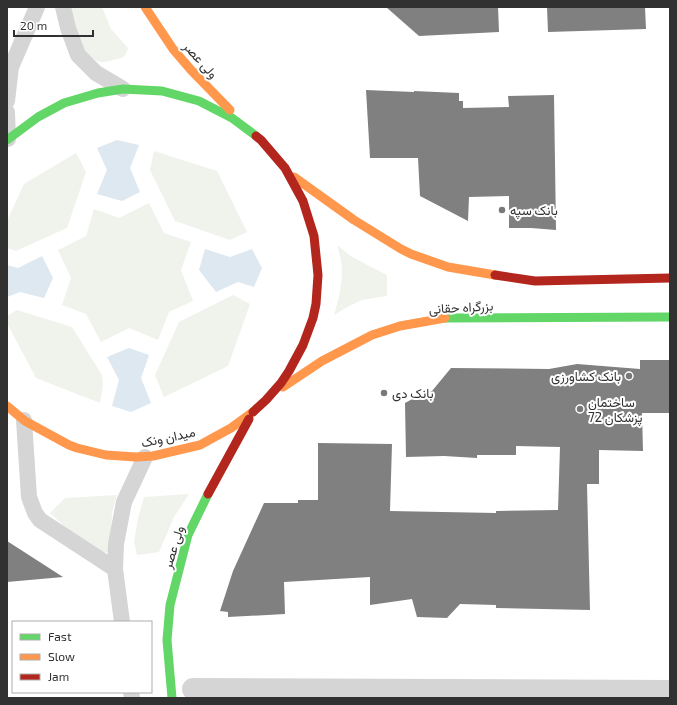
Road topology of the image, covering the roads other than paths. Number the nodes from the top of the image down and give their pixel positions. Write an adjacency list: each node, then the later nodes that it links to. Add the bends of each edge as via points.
1 (37, 7): 5 (lane, via 11,67)
2 (63, 7): 4 (lane, via 78,55 96,74)
3 (145, 7): 7 (main road, ولی عصر, via 173,49)
4 (123, 89): 7 (main road, میدان ونک, via 175,94 199,101 223,112); 8 (main road, میدان ونک, via 71,100 43,113)
5 (7, 101)
6 (7, 112): 8 (lane)
7 (244, 126): 9 (main road, میدان ونک, via 267,146)
8 (7, 140)
9 (286, 169): 10 (main road, via 354,220 401,249 448,267 535,280); 12 (main road, میدان ونک, via 308,211 315,236 318,288 314,314 305,343 291,370)
10 (670, 278)
11 (670, 316): 12 (main road, بزرگراه حقانی, via 442,318 400,326 372,335 322,361)
12 (272, 395): 14 (main road, میدان ونک)
13 (7, 406): 15 (main road, میدان ونک)
14 (250, 416): 16 (main road, میدان ونک, via 225,433 197,446); 21 (main road, ولی عصر, via 188,535 170,605 167,640)
15 (24, 420): 16 (main road, میدان ونک, via 71,446 119,456); 17 (lane, via 30,497 35,513 40,520)
16 (146, 457): 17 (lane, via 124,502 116,544)
17 (115, 569): 18 (lane)
18 (122, 621)
19 (193, 689): 20 (street)
20 (670, 691)
21 (172, 698)

